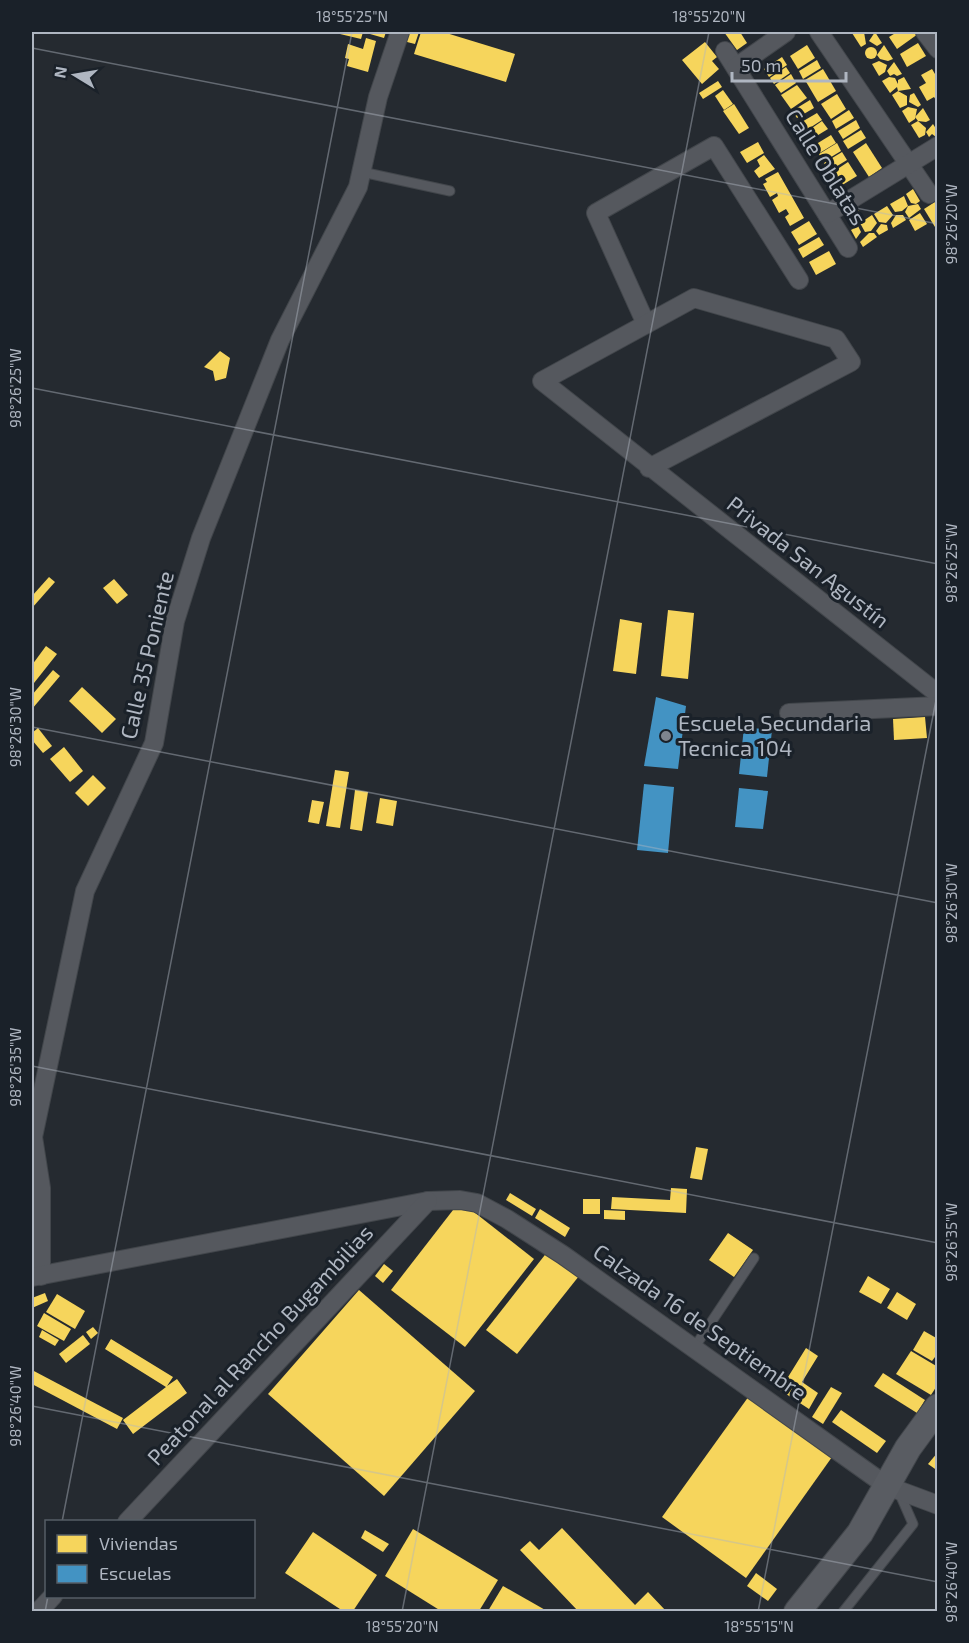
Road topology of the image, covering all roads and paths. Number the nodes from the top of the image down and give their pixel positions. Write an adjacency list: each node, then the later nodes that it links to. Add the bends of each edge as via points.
1 (400, 32): 8 (street, Calle 35 Poniente, via 378,97)
2 (786, 32): 5 (street)
3 (819, 32): 7 (street)
4 (725, 51): 5 (street, Calle Oblatas)
5 (736, 67): 11 (street, Calle Oblatas)
6 (938, 146): 7 (street)
7 (909, 165): 10 (street); 11 (street)
8 (362, 172): 9 (lane); 21 (street, Calle 35 Poniente, via 280,340 201,538 175,621 154,743 85,891 33,1137 41,1188)
9 (450, 191)
10 (929, 194)
11 (827, 214): 12 (street, Calle Oblatas)
12 (848, 248)
13 (799, 280): 14 (street, via 714,146 596,213)
14 (646, 324): 15 (street, Privada San Agustín, via 542,381); 15 (street, Privada San Agustín, via 694,298 836,339 851,362)
15 (649, 468): 16 (street, Privada San Agustín)
16 (938, 694)
17 (938, 706): 18 (street)
18 (789, 713)
19 (428, 1201): 21 (street, Calzada 16 de Septiembre); 22 (street, Calzada 16 de Septiembre, via 477,1203 507,1219); 26 (street, Peatonal al Rancho Bugambilias)
20 (754, 1258): 22 (lane)
21 (36, 1276)
22 (694, 1348): 24 (street, Calzada 16 de Septiembre)
23 (938, 1407): 24 (main road, via 908,1448)
24 (893, 1488): 25 (street, Calzada 16 de Septiembre); 29 (main road); 30 (lane, via 913,1524)
25 (938, 1505)
26 (128, 1520)
27 (51, 1598): 28 (street)
28 (38, 1611)
29 (797, 1611)
30 (843, 1611)

